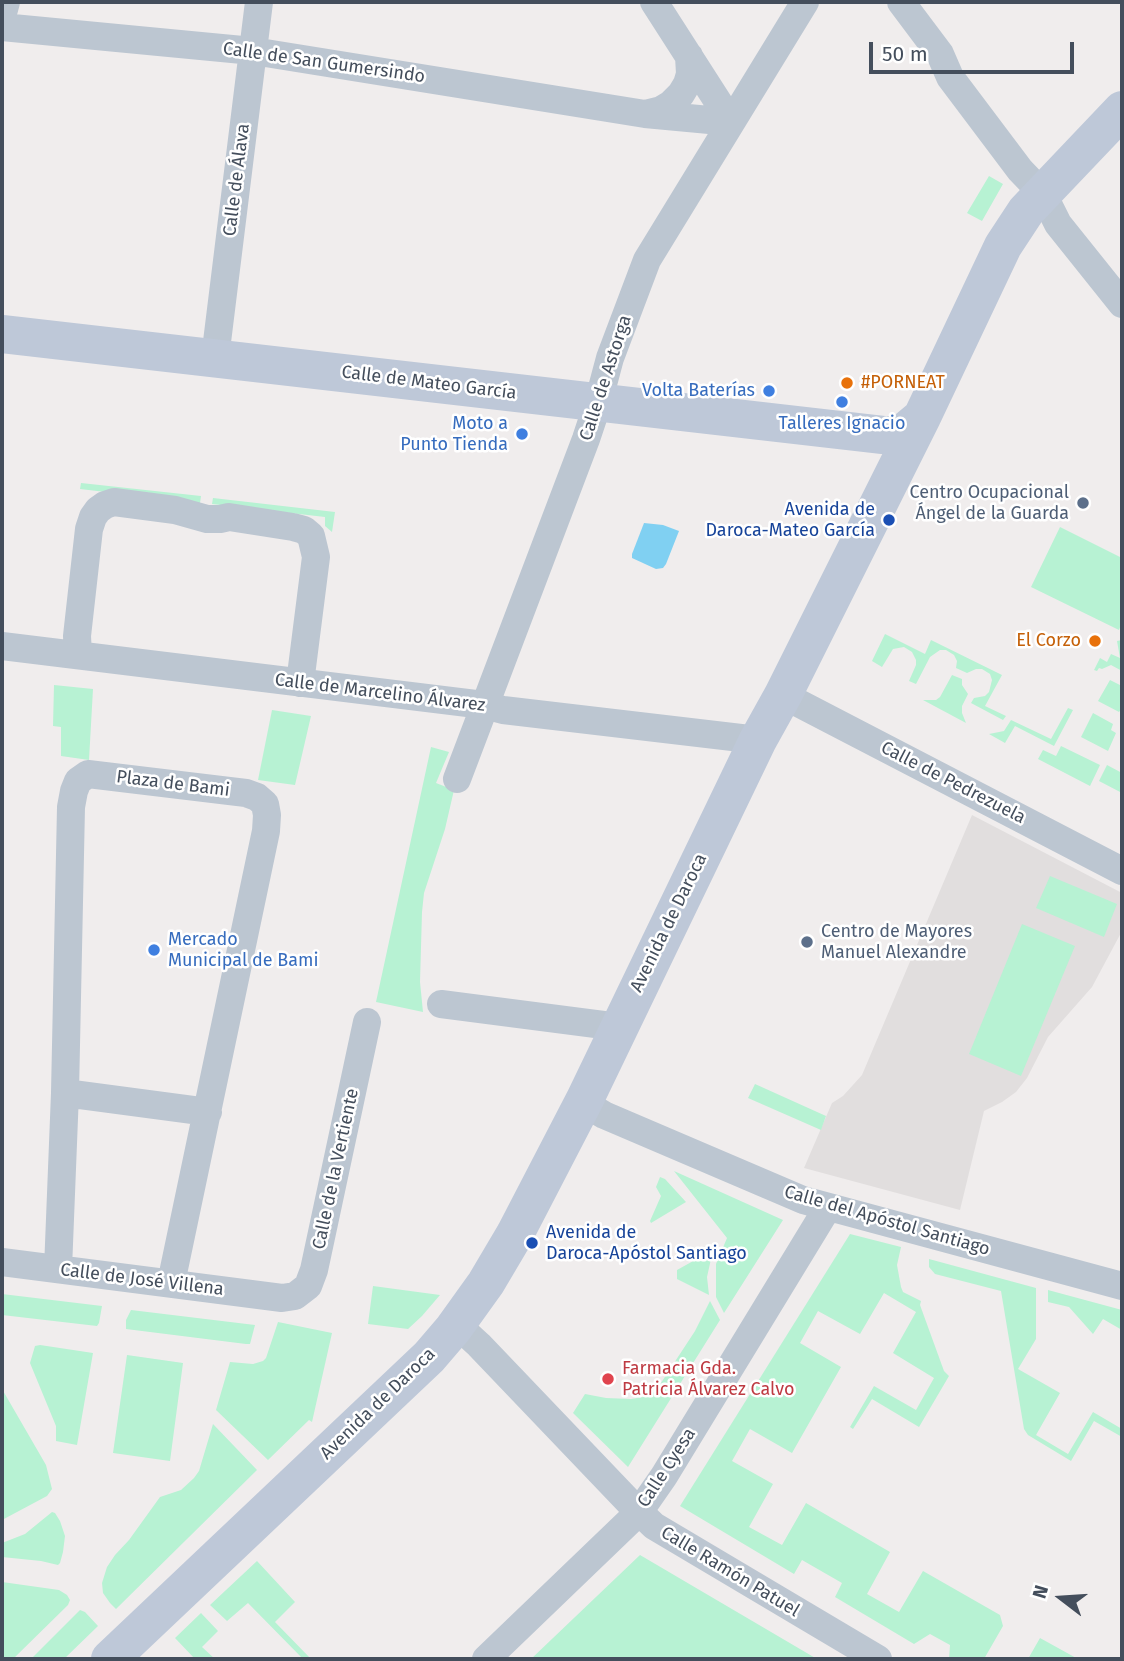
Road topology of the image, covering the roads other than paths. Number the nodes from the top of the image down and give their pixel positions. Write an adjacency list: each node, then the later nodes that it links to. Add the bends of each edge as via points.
1 (6, 2): 6 (street)
2 (259, 2): 8 (street, Calle de Álava)
3 (654, 2): 9 (street)
4 (805, 2): 12 (street, Calle de Astorga)
5 (901, 2): 13 (street, via 940,54 950,77)
6 (2, 18)
7 (2, 27): 8 (street, Calle de San Gumersindo)
8 (253, 51): 11 (street, Calle de San Gumersindo); 16 (street, Calle de Álava)
9 (689, 56): 11 (street, via 690,74 681,94 661,110); 12 (street)
10 (1122, 110): 13 (main road, Avenida de Daroca)
11 (645, 114): 12 (street, Calle de San Gumersindo)
12 (731, 122): 17 (street, Calle de Astorga, via 647,260)
13 (1043, 194): 14 (street, via 1058,225); 18 (main road, Avenida de Daroca, via 1003,246)
14 (1122, 304)
15 (2, 334): 16 (main road, Calle de Mateo García)
16 (215, 358): 17 (main road, Calle de Mateo García)
17 (598, 403): 19 (main road, Calle de Mateo García); 25 (street, Calle de Astorga)
18 (922, 417): 19 (main road, Calle de Mateo García, via 896,435); 20 (main road, Avenida de Daroca)
19 (857, 431): 20 (main road, via 884,450)
20 (890, 480): 24 (main road, Avenida de Daroca)
21 (2, 646): 22 (street, Calle de Marcelino Álvarez)
22 (78, 655): 23 (street, Calle de Marcelino Álvarez); 23 (street, via 89,529 98,510 114,502 206,519 229,517 293,527 311,537 316,557)
23 (300, 683): 25 (street, Calle de Marcelino Álvarez)
24 (783, 695): 26 (main road, Avenida de Daroca); 28 (street, Calle de Pedrezuela)
25 (484, 705): 26 (street, Calle de Marcelino Álvarez); 27 (street, Calle de Astorga)
26 (758, 740): 31 (main road, Avenida de Daroca)
27 (457, 779)
28 (1122, 871)
29 (441, 1004): 31 (street)
30 (367, 1021): 40 (street, Calle de la Vertiente, via 314,1270 303,1291)
31 (619, 1027): 33 (main road, Avenida de Daroca)
32 (65, 1093): 34 (street); 34 (street, Plaza de Bami, via 71,807 78,781 88,774 246,793 265,804 266,831); 37 (street, Plaza de Bami)
33 (585, 1099): 35 (street, Calle del Apóstol Santiago, via 604,1115); 41 (main road, Avenida de Daroca, via 486,1283)
34 (208, 1112): 38 (street, Plaza de Bami)
35 (828, 1208): 39 (street, Calle del Apóstol Santiago); 42 (street, Calle Cyesa)
36 (2, 1262): 37 (street, Calle de José Villena)
37 (58, 1269): 38 (street, Calle de José Villena)
38 (171, 1283): 40 (street, Calle de José Villena)
39 (1122, 1286)
40 (282, 1298)
41 (453, 1329): 42 (street, Calle Ramón Patuel, via 480,1345); 43 (main road, Avenida de Daroca)
42 (639, 1512): 44 (street, Calle Ramón Patuel, via 654,1526); 45 (street, Calle Cyesa)
43 (123, 1655)
44 (874, 1658)
45 (486, 1659)

